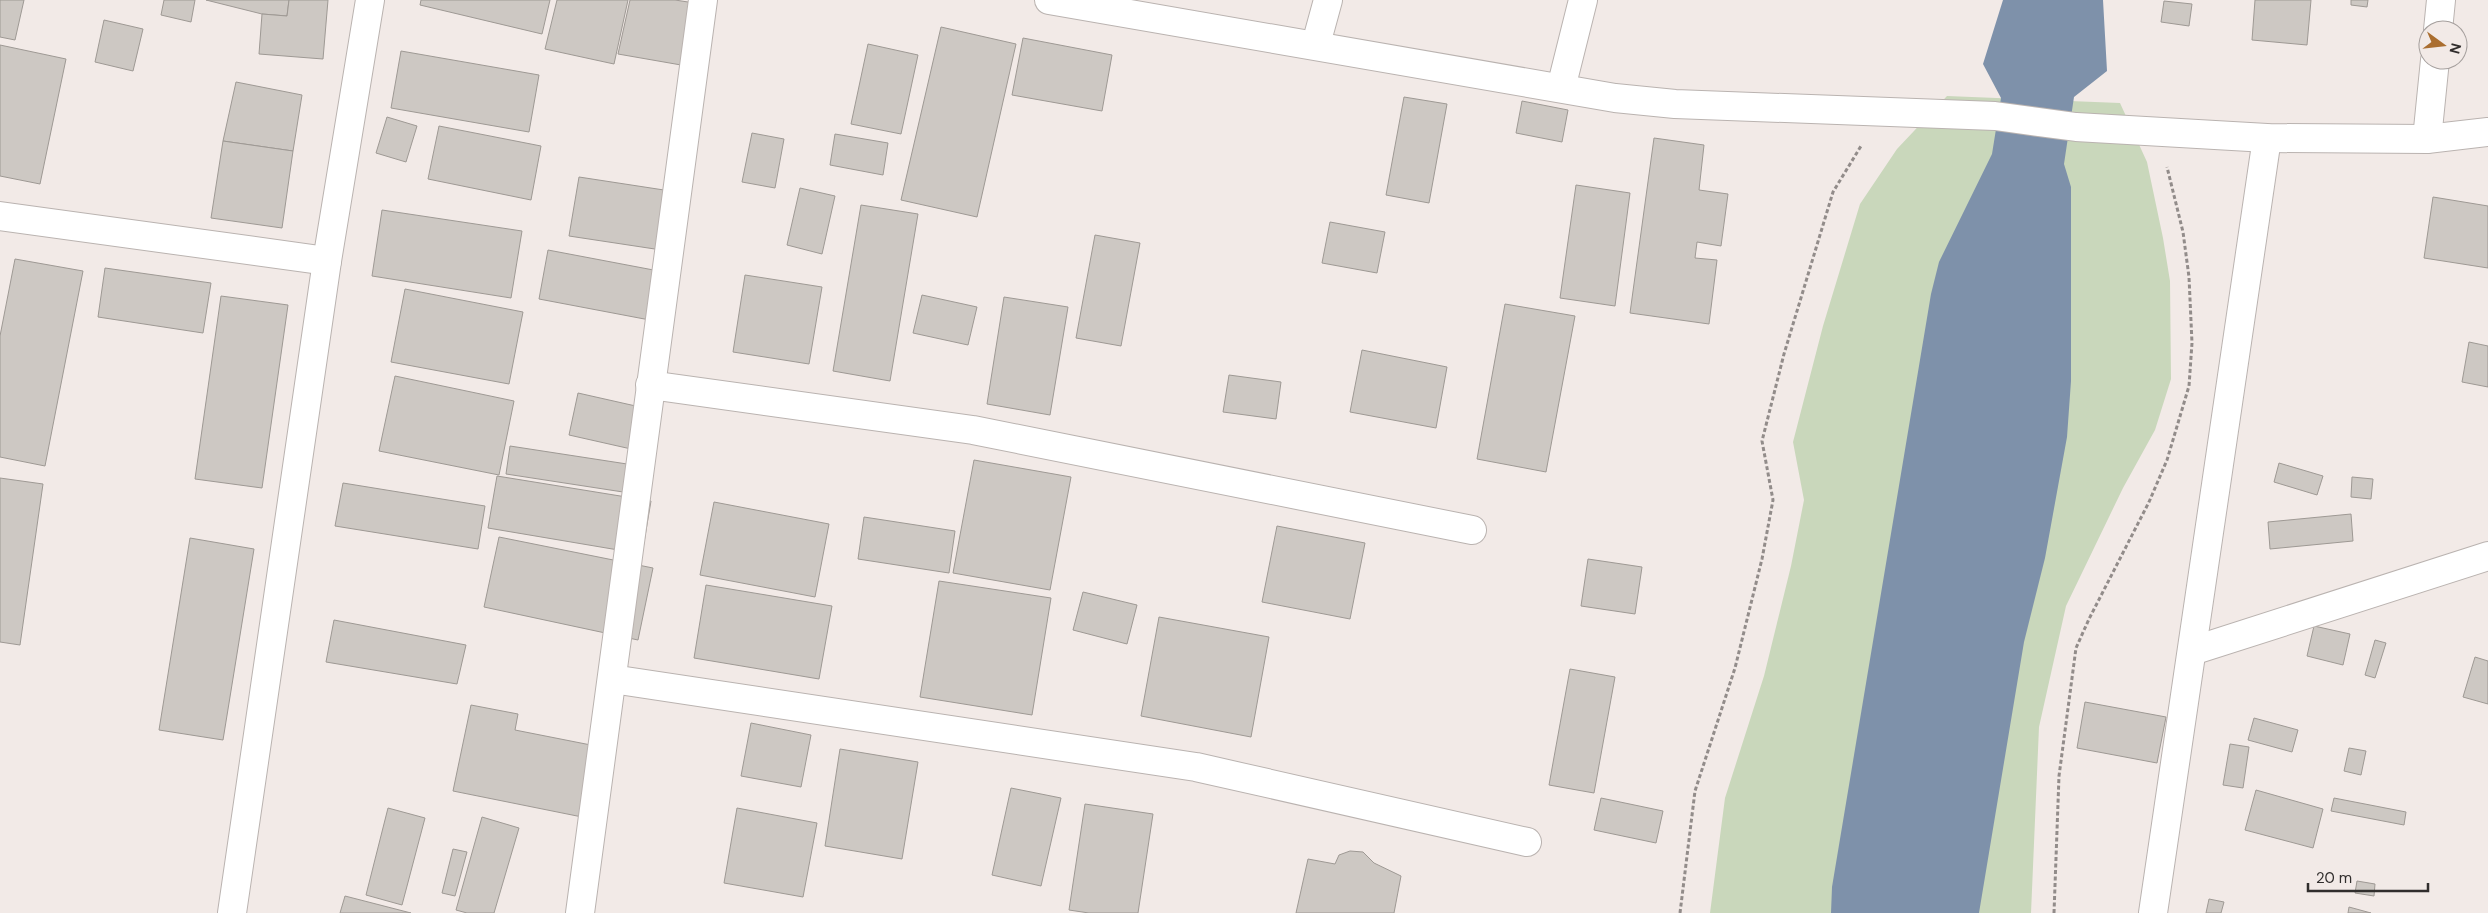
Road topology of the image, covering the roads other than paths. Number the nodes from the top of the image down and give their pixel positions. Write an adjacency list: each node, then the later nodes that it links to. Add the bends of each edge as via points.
1 (370, 0): 15 (street)
2 (703, 0): 16 (street)
3 (1049, 0): 8 (street)
4 (1328, 0): 8 (street)
5 (1583, 0): 10 (street)
6 (2441, 0): 7 (street)
7 (2439, 20)
8 (1316, 44): 10 (street)
9 (2434, 70): 13 (street)
10 (1560, 88): 12 (street, via 1675,104 1995,116 2076,127)
11 (2488, 132): 13 (street)
12 (2267, 138): 13 (street); 19 (street)
13 (2427, 139)
14 (0, 216): 15 (street)
15 (327, 261): 22 (street)
16 (650, 385): 17 (street, via 973,430); 20 (street)
17 (1472, 530)
18 (2488, 556): 19 (street)
19 (2192, 651): 24 (street)
20 (612, 679): 21 (street, via 1196,767); 23 (street)
21 (1527, 842)
22 (232, 913)
23 (580, 913)
24 (2153, 913)

